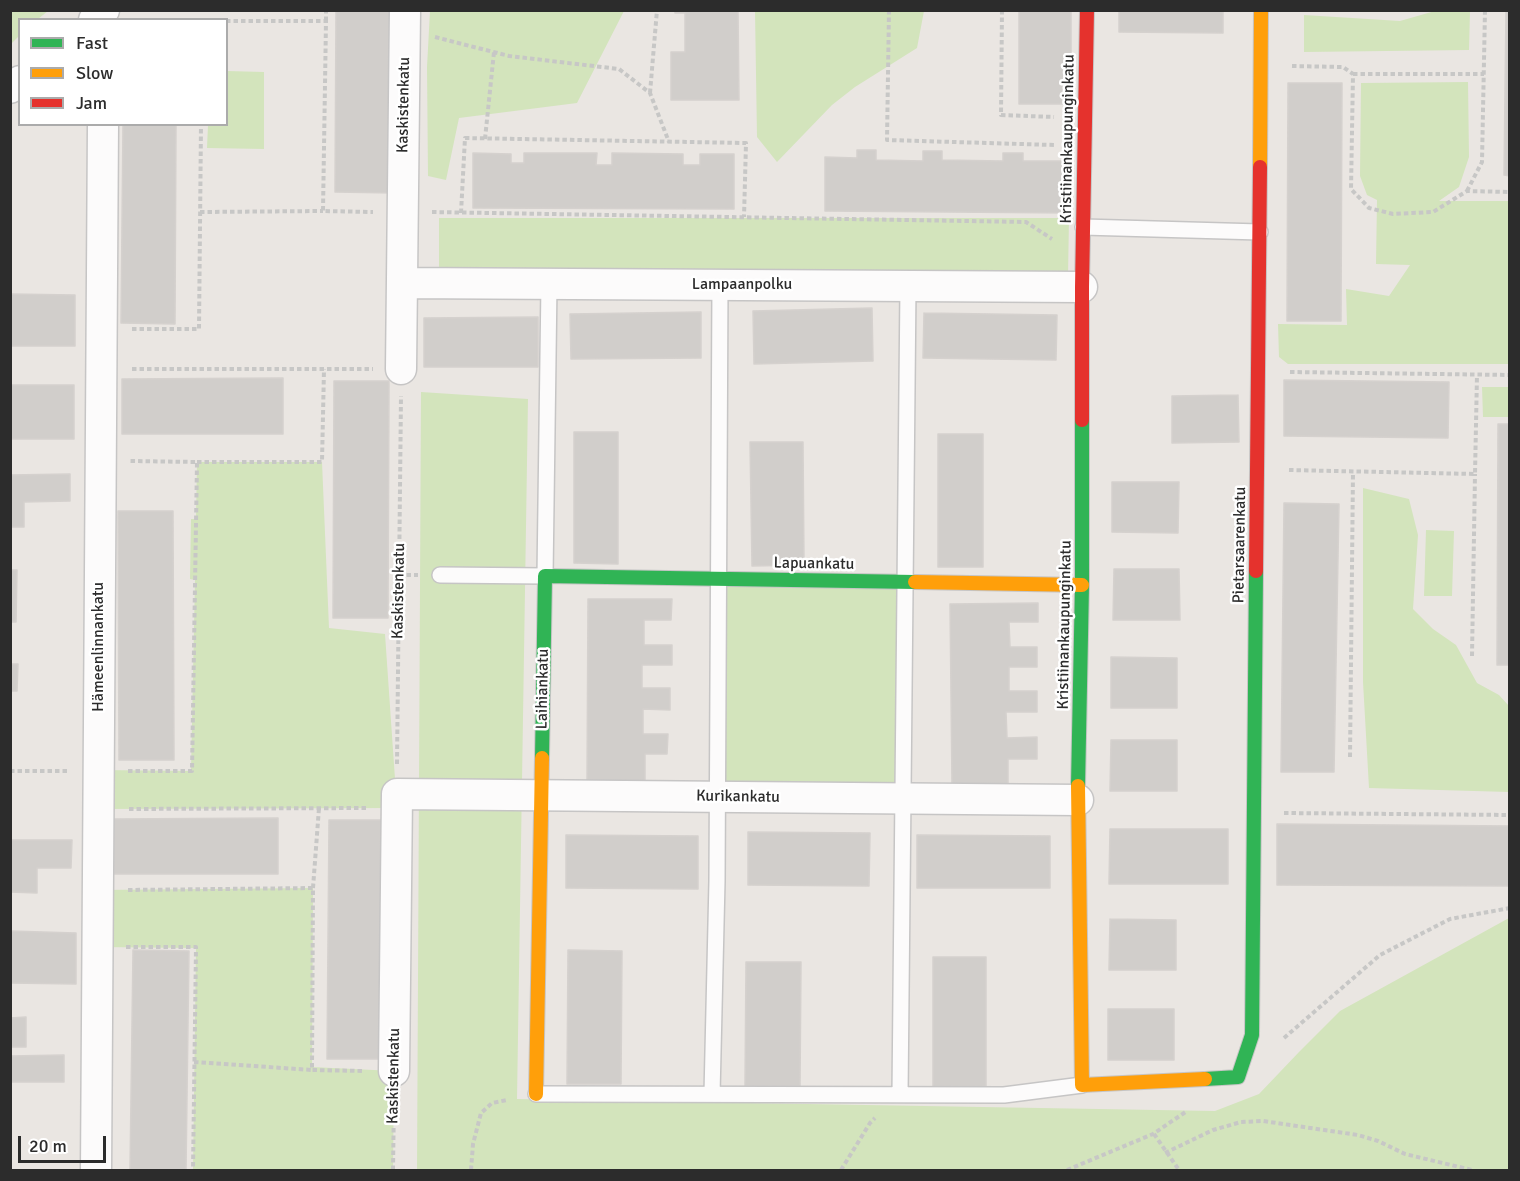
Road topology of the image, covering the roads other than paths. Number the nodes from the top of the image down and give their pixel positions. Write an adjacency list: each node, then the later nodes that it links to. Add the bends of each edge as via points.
1 (405, 10): 8 (street, Kaskistenkatu)
2 (1087, 10): 5 (street, Kristiinankaupunginkatu)
3 (1261, 10): 6 (street, Pietarsaarenkatu)
4 (103, 126): 28 (street, Hämeenlinnankatu)
5 (1083, 227): 6 (lane); 7 (street, Kristiinankaupunginkatu)
6 (1260, 232): 24 (street, Pietarsaarenkatu, via 1252,1035 1238,1077)
7 (1082, 273): 11 (street, Lampaanpolku); 17 (street, Kristiinankaupunginkatu)
8 (402, 283): 9 (street, Lampaanpolku); 12 (street, Kaskistenkatu)
9 (549, 284): 10 (street, Lampaanpolku); 14 (lane, Laihiankatu)
10 (720, 285): 11 (street, Lampaanpolku); 15 (lane)
11 (908, 286): 16 (lane)
12 (401, 369)
13 (440, 575): 14 (lane)
14 (544, 576): 15 (street, Lapuankatu); 18 (street, Laihiankatu)
15 (718, 579): 16 (street, Lapuankatu); 19 (lane)
16 (905, 582): 17 (street, Lapuankatu); 20 (lane)
17 (1082, 585): 21 (street, Kristiinankaupunginkatu)
18 (542, 795): 19 (street, Kurikankatu); 22 (street, Kurikankatu); 25 (street, Laihiankatu)
19 (717, 797): 20 (street, Kurikankatu); 26 (lane)
20 (903, 799): 21 (street, Kurikankatu); 27 (lane)
21 (1078, 800): 24 (street, Kristiinankaupunginkatu)
22 (397, 801): 23 (street, Kaskistenkatu)
23 (394, 1071)
24 (1082, 1085): 27 (lane, via 1004,1095)
25 (536, 1094): 26 (lane)
26 (712, 1094): 27 (lane)
27 (900, 1095)
28 (96, 1170)

